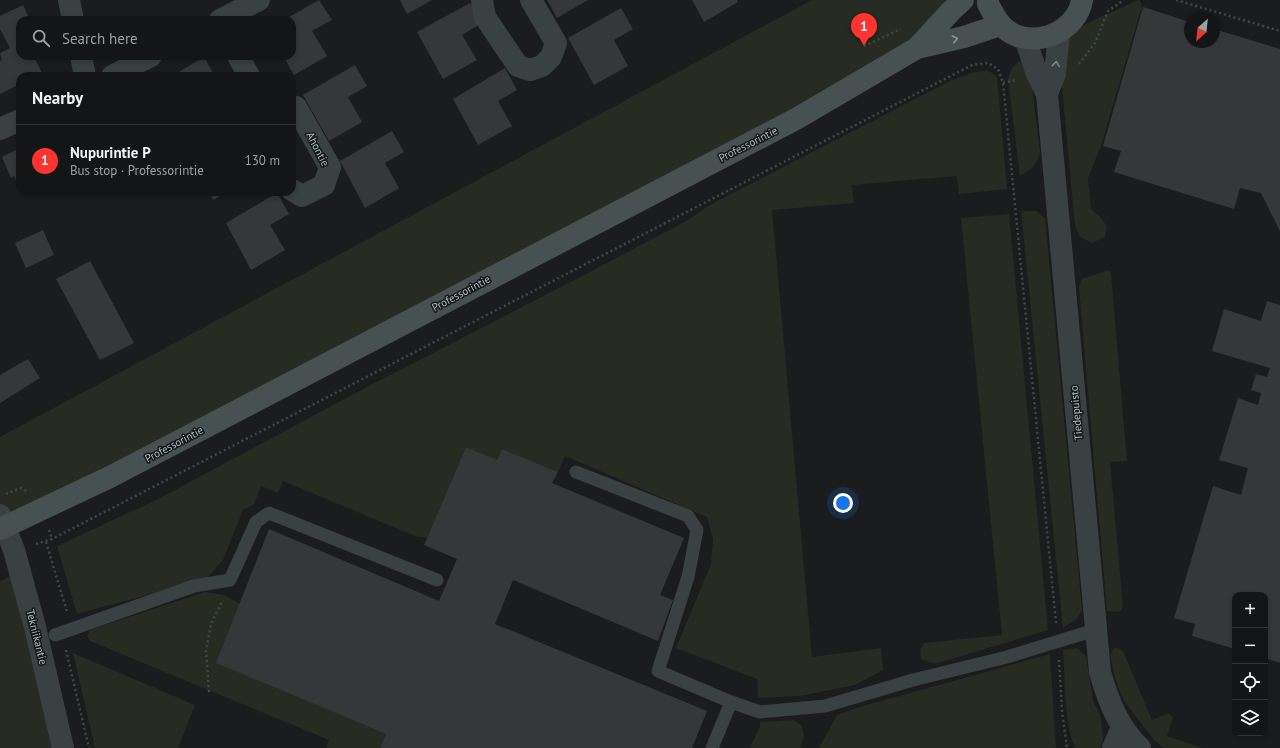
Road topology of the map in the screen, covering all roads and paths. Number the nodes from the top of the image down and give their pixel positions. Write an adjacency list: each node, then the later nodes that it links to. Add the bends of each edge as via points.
1 (69, 0): 9 (street)
2 (259, 0): 10 (street)
3 (482, 0): 4 (street, via 485,17 518,66 530,70 542,66 551,56 556,43)
4 (531, 0)
5 (963, 0): 17 (main road, Professorintie)
6 (988, 0): 11 (main road)
7 (1176, 0): 13 (path)
8 (1083, 1): 14 (main road, via 1074,20)
9 (72, 16)
10 (228, 16)
11 (1000, 25): 15 (main road); 17 (main road, Professorintie, one-way to 11)
12 (903, 28): 16 (path)
13 (1280, 31)
14 (1059, 32): 15 (main road, via 1043,38); 24 (street, Tiedepuisto, one-way to 14, via 1054,74)
15 (1025, 38): 24 (street, Tiedepuisto)
16 (864, 46)
17 (917, 48): 30 (main road, Professorintie, via 789,123 110,477)
18 (82, 60): 21 (street)
19 (143, 60): 22 (street)
20 (240, 60): 23 (street)
21 (84, 72)
22 (120, 72)
23 (247, 72)
24 (1047, 94): 34 (street, Tiedepuisto)
25 (296, 107): 28 (street, Ahontie, via 330,167 324,185 302,196)
26 (16, 122): 27 (street)
27 (0, 129)
28 (296, 192)
29 (576, 472): 38 (lane, via 688,516 697,530 690,564 658,671)
30 (2, 524): 31 (street, Tekniikantie)
31 (14, 550): 36 (path, via 52,539 972,65 988,63 998,69 1003,83); 40 (street, Tekniikantie)
32 (230, 580): 33 (lane, via 256,522 269,513); 35 (lane, via 194,586); 37 (path, via 221,606 211,624 206,651)
33 (438, 580)
34 (1095, 630): 36 (lane); 39 (street, Tiedepuisto, via 1100,672 1107,697)
35 (55, 635)
36 (1057, 641): 38 (lane, via 825,706 760,712); 42 (path)
37 (209, 692)
38 (731, 702): 41 (lane)
39 (1122, 727): 43 (street); 44 (street, Tiedepuisto)
40 (63, 748)
41 (712, 748)
42 (1067, 748)
43 (1113, 748)
44 (1140, 748)

